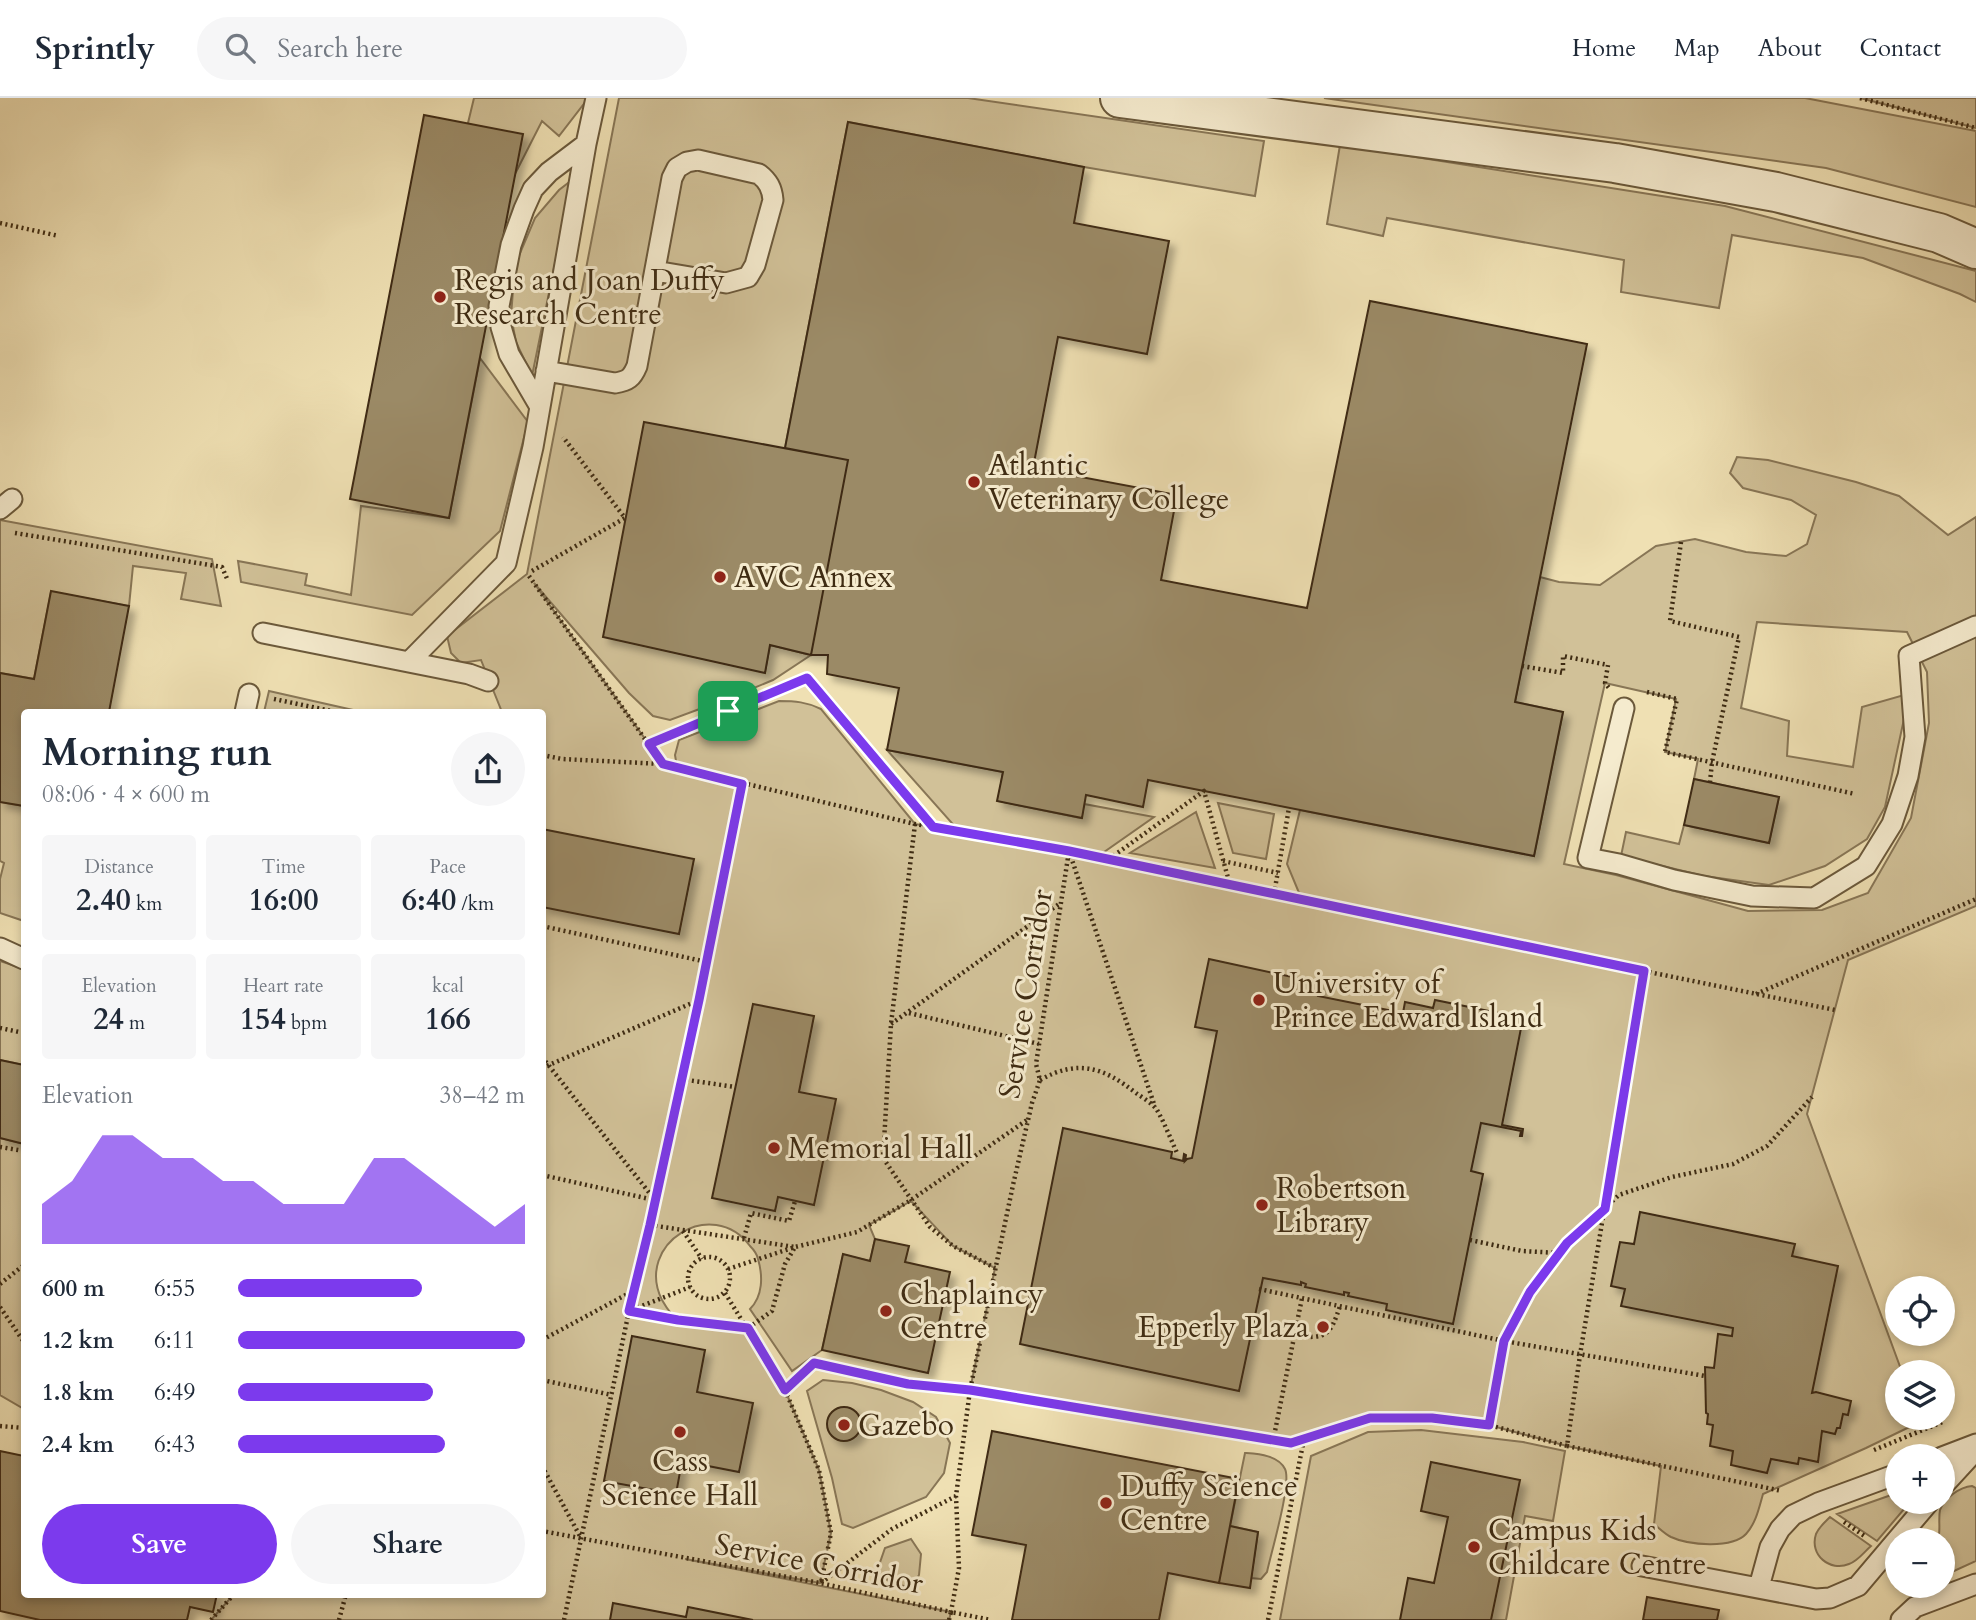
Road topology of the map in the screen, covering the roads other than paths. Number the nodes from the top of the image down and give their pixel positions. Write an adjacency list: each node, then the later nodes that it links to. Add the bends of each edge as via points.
1 (596, 98): 3 (lane)
2 (1120, 98): 4 (street, via 1615,163 1776,192 1939,233)
3 (586, 144): 6 (lane); 7 (lane, via 534,189 511,245 499,306 509,354)
4 (1976, 249)
5 (655, 271): 5 (lane, via 677,168 698,160 766,179 773,200 748,277 726,283); 6 (lane, via 633,377 615,383)
6 (546, 371): 7 (lane)
7 (540, 407): 10 (lane, via 506,563)
8 (1976, 626): 12 (lane, via 1909,656 1915,737 1892,824 1866,866 1814,898 1752,896 1588,858)
9 (263, 633): 10 (lane)
10 (409, 662): 11 (lane)
11 (488, 681)
12 (1624, 708)
13 (0, 948): 14 (lane)
14 (21, 958)
15 (1976, 1447): 16 (lane); 17 (lane)
16 (1955, 1453)
17 (1955, 1472)
18 (1885, 1478): 22 (lane, via 1793,1514 1770,1548)
19 (1919, 1514): 22 (lane, via 1857,1586 1844,1593 1816,1599)
20 (1642, 1566): 22 (lane)
21 (1976, 1584): 23 (lane, via 1915,1607)
22 (1759, 1587)
23 (1901, 1620)

